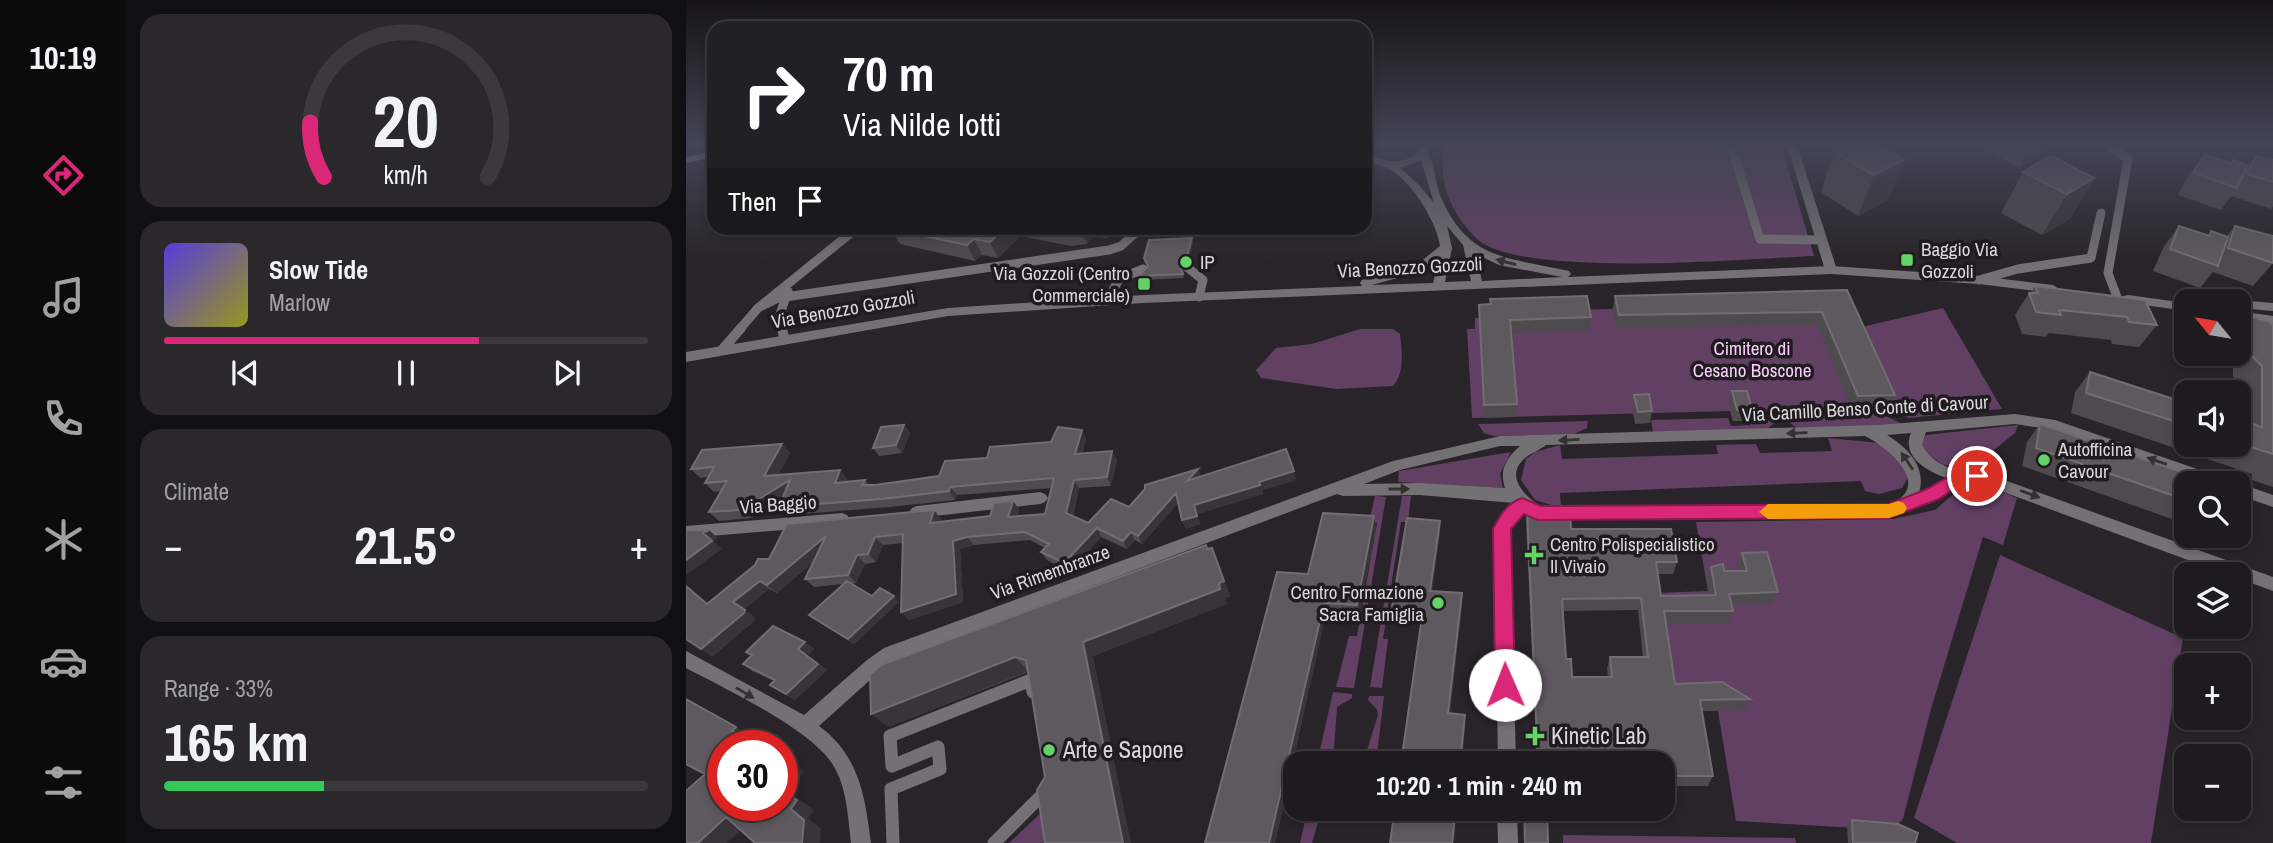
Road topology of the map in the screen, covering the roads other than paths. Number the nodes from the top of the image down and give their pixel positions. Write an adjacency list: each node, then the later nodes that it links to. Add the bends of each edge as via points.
1 (1413, 184): 10 (street, via 1427,202)
2 (1433, 184): 11 (street)
3 (1743, 184): 9 (lane, via 1760,239)
4 (1804, 184): 9 (street)
5 (2124, 184): 23 (lane, via 2108,273)
6 (2101, 213): 17 (lane, Via Benozzo Gozzoli, via 2091,258)
7 (848, 235): 16 (lane)
8 (1133, 235): 24 (lane, via 1109,250)
9 (1821, 240): 14 (street)
10 (1446, 247): 19 (street); 20 (street, via 1422,267)
11 (1468, 247): 15 (street, one-way to 11, via 1506,263); 18 (street)
12 (1187, 267): 22 (lane, via 1203,280)
13 (1143, 269): 26 (lane, via 1112,284)
14 (1831, 270): 15 (street, Via Benozzo Gozzoli); 17 (street, Via Benozzo Gozzoli)
15 (1594, 278): 18 (street, Via Benozzo Gozzoli)
16 (793, 280): 24 (lane); 30 (lane)
17 (1979, 280): 21 (street)
18 (1477, 284): 19 (street, Via Benozzo Gozzoli)
19 (1439, 285): 20 (street, Via Benozzo Gozzoli)
20 (1339, 290): 22 (street, Via Benozzo Gozzoli)
21 (2066, 291)
22 (1199, 296): 26 (street, Via Benozzo Gozzoli)
23 (2111, 296): 25 (street); 27 (street)
24 (785, 297): 30 (lane); 33 (lane, via 779,317)
25 (2174, 300)
26 (1107, 301): 33 (street, Via Benozzo Gozzoli, via 948,312)
27 (2174, 305)
28 (2251, 305): 29 (street)
29 (2273, 307)
30 (758, 308): 34 (lane)
31 (2251, 317): 32 (street)
32 (2273, 320)
33 (784, 338): 34 (street, Via Benozzo Gozzoli)
34 (722, 350): 35 (street, Via Benozzo Gozzoli)
35 (686, 357)
36 (1921, 427): 37 (street, Via Camillo Benso Conte di Cavour); 40 (street, Via Camillo Benso Conte di Cavour, one-way to 36, via 2035,421 1993,419); 41 (street, via 1915,435 1920,456 1938,470)
37 (1865, 431): 39 (street, Via Camillo Benso Conte di Cavour, one-way to 39); 47 (street, one-way to 37, via 1911,498 1914,472 1896,447)
38 (1500, 441): 39 (street, Via Camillo Benso Conte di Cavour); 42 (street, Via Rimembranze, via 1403,464)
39 (1545, 442): 45 (street, via 1526,448 1513,461 1508,478)
40 (2185, 471)
41 (1960, 476): 47 (street, Via Rimembranze); 51 (street, one-way to 51, via 1989,479)
42 (1331, 491): 45 (street, Via Rimembranze, one-way to 45, via 1420,489); 54 (street, Via Rimembranze, via 890,654)
43 (2251, 493): 46 (street)
44 (1040, 498): 48 (street)
45 (1518, 500): 47 (street, Via Rimembranze, via 1538,513 1889,511); 55 (street, via 1502,529)
46 (2273, 501)
47 (1901, 507)
48 (903, 514)
49 (863, 517): 50 (street, Via Baggio)
50 (686, 532)
51 (2273, 584)
52 (686, 659): 54 (street, one-way to 54)
53 (1036, 713): 59 (lane, via 1031,681 890,736 892,766 938,747 940,769 891,789)
54 (804, 727): 58 (street, via 835,751 856,806)
55 (1507, 751)
56 (1047, 779): 60 (lane, via 1048,790)
57 (1507, 821): 61 (street)
58 (861, 843)
59 (893, 843)
60 (994, 843)
61 (1508, 843)

